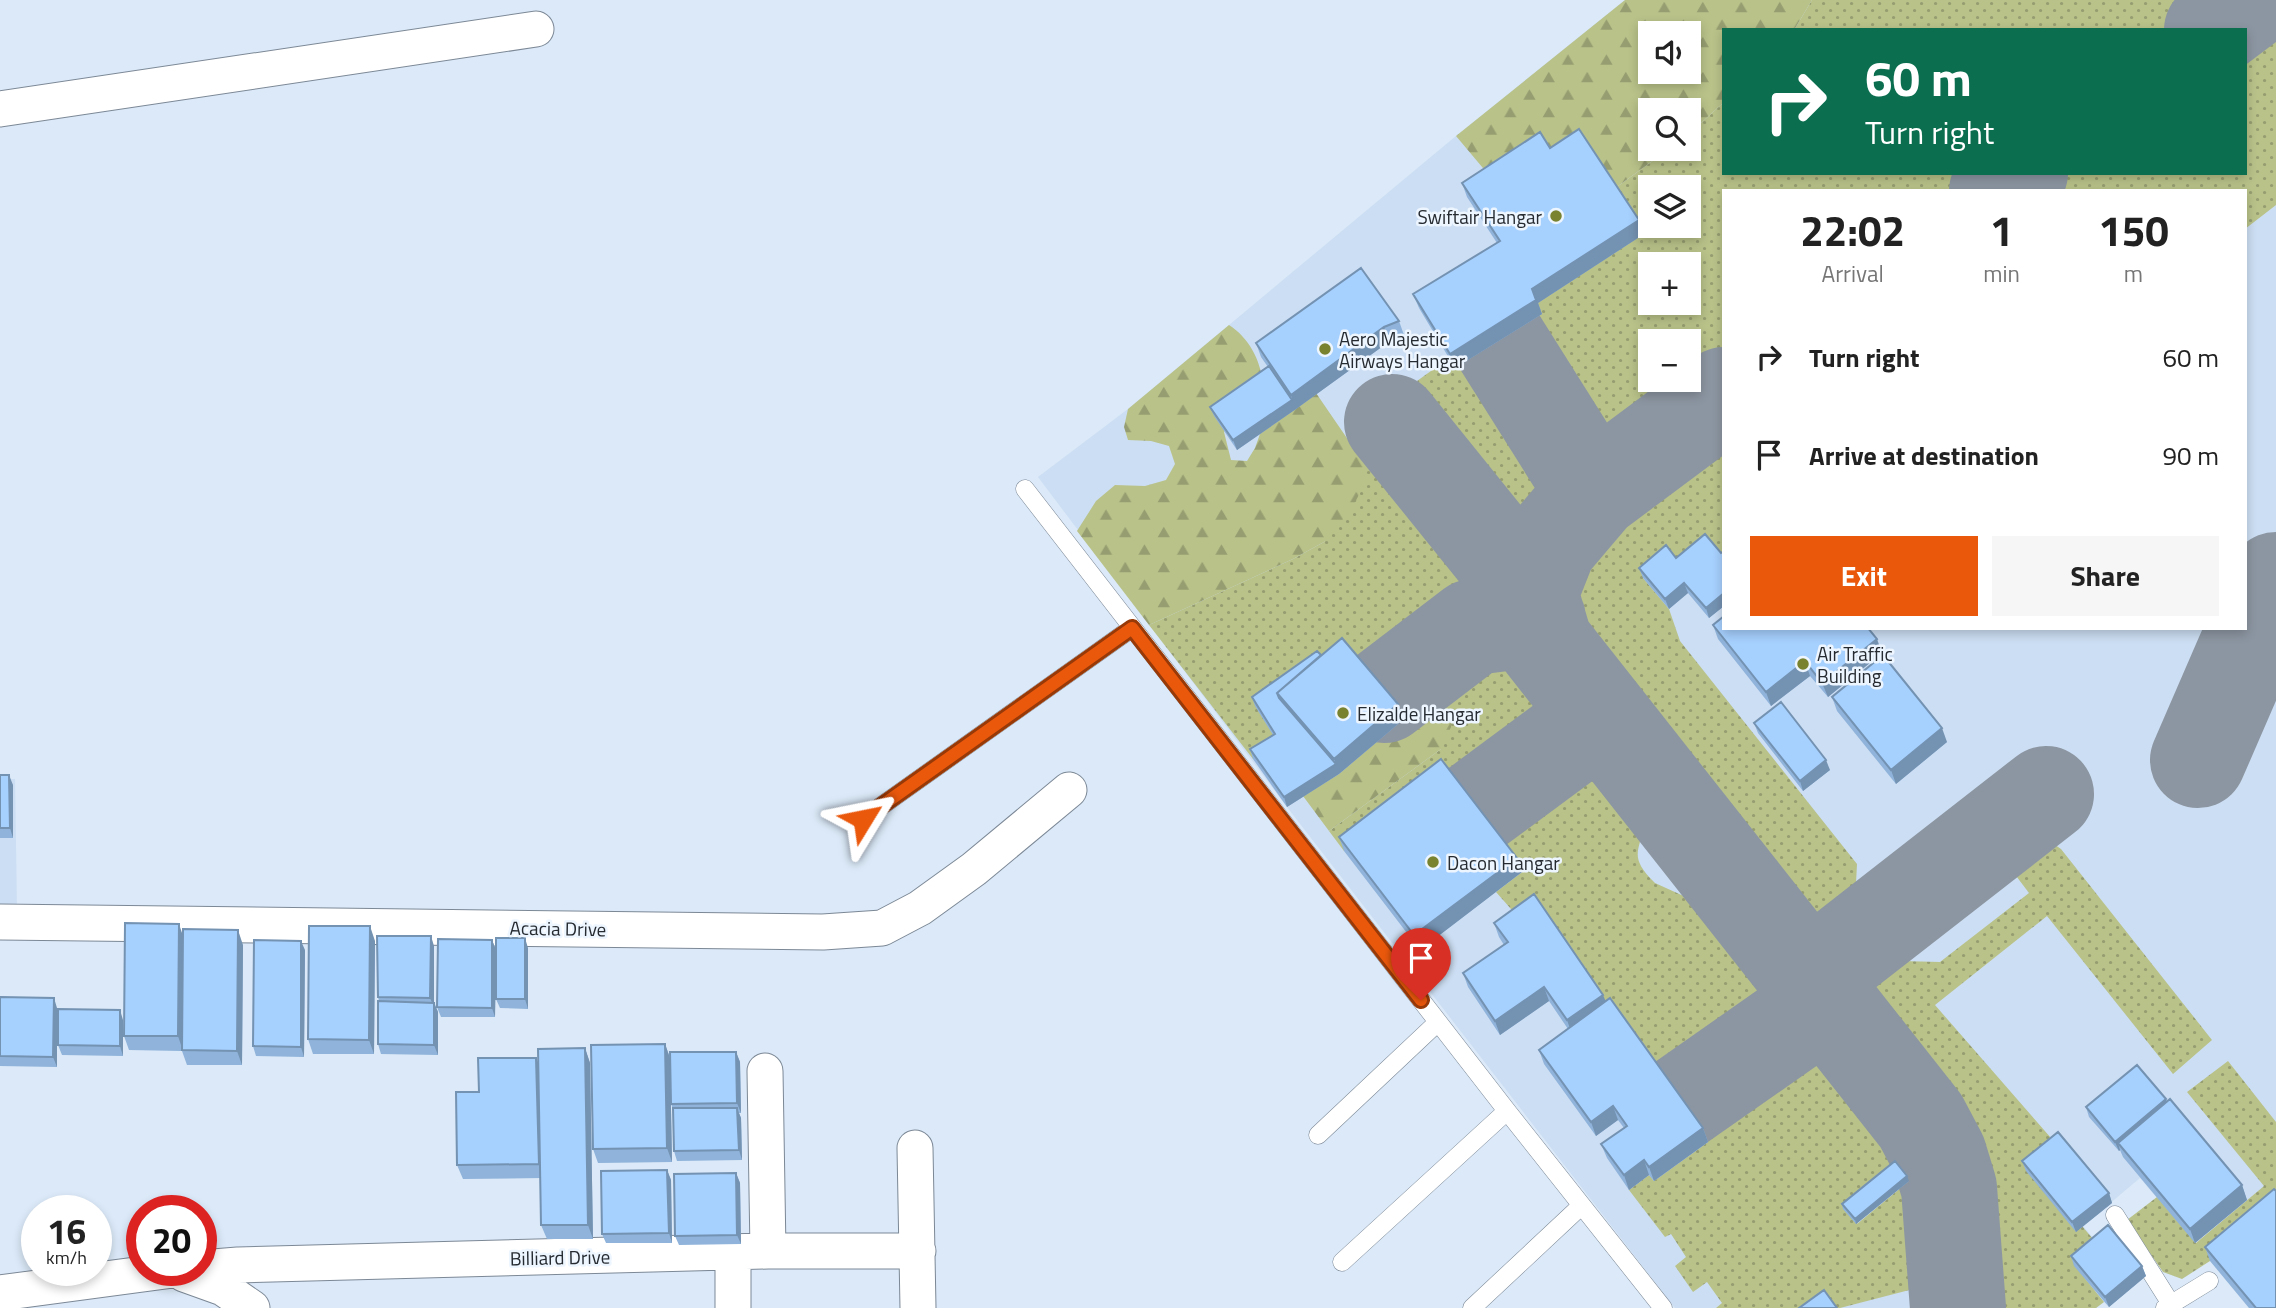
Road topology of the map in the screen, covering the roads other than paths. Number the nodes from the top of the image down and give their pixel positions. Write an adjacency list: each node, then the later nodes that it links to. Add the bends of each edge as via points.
1 (536, 29): 2 (street)
2 (0, 108)
3 (1025, 489): 4 (lane)
4 (1132, 628): 6 (lane); 8 (lane)
5 (1069, 790): 7 (street, Acacia Drive, via 964,877 882,928 823,932)
6 (863, 819)
7 (0, 922)
8 (1438, 1022): 10 (lane); 11 (lane)
9 (765, 1071): 15 (street)
10 (1507, 1111): 13 (lane); 18 (lane)
11 (1318, 1135)
12 (915, 1148): 16 (street)
13 (1581, 1206): 28 (lane); 29 (lane)
14 (2115, 1215): 24 (lane)
15 (768, 1251): 16 (street, Billiard Drive); 17 (street, Billiard Drive)
16 (918, 1251): 27 (street)
17 (733, 1252): 19 (street, Billiard Drive); 26 (street)
18 (1342, 1262)
19 (217, 1267)
20 (126, 1277): 23 (street)
21 (2209, 1281): 24 (lane)
22 (217, 1286): 25 (street)
23 (1, 1296)
24 (2168, 1306)
25 (252, 1308)
26 (733, 1308)
27 (918, 1308)
28 (1472, 1308)
29 (1663, 1308)

